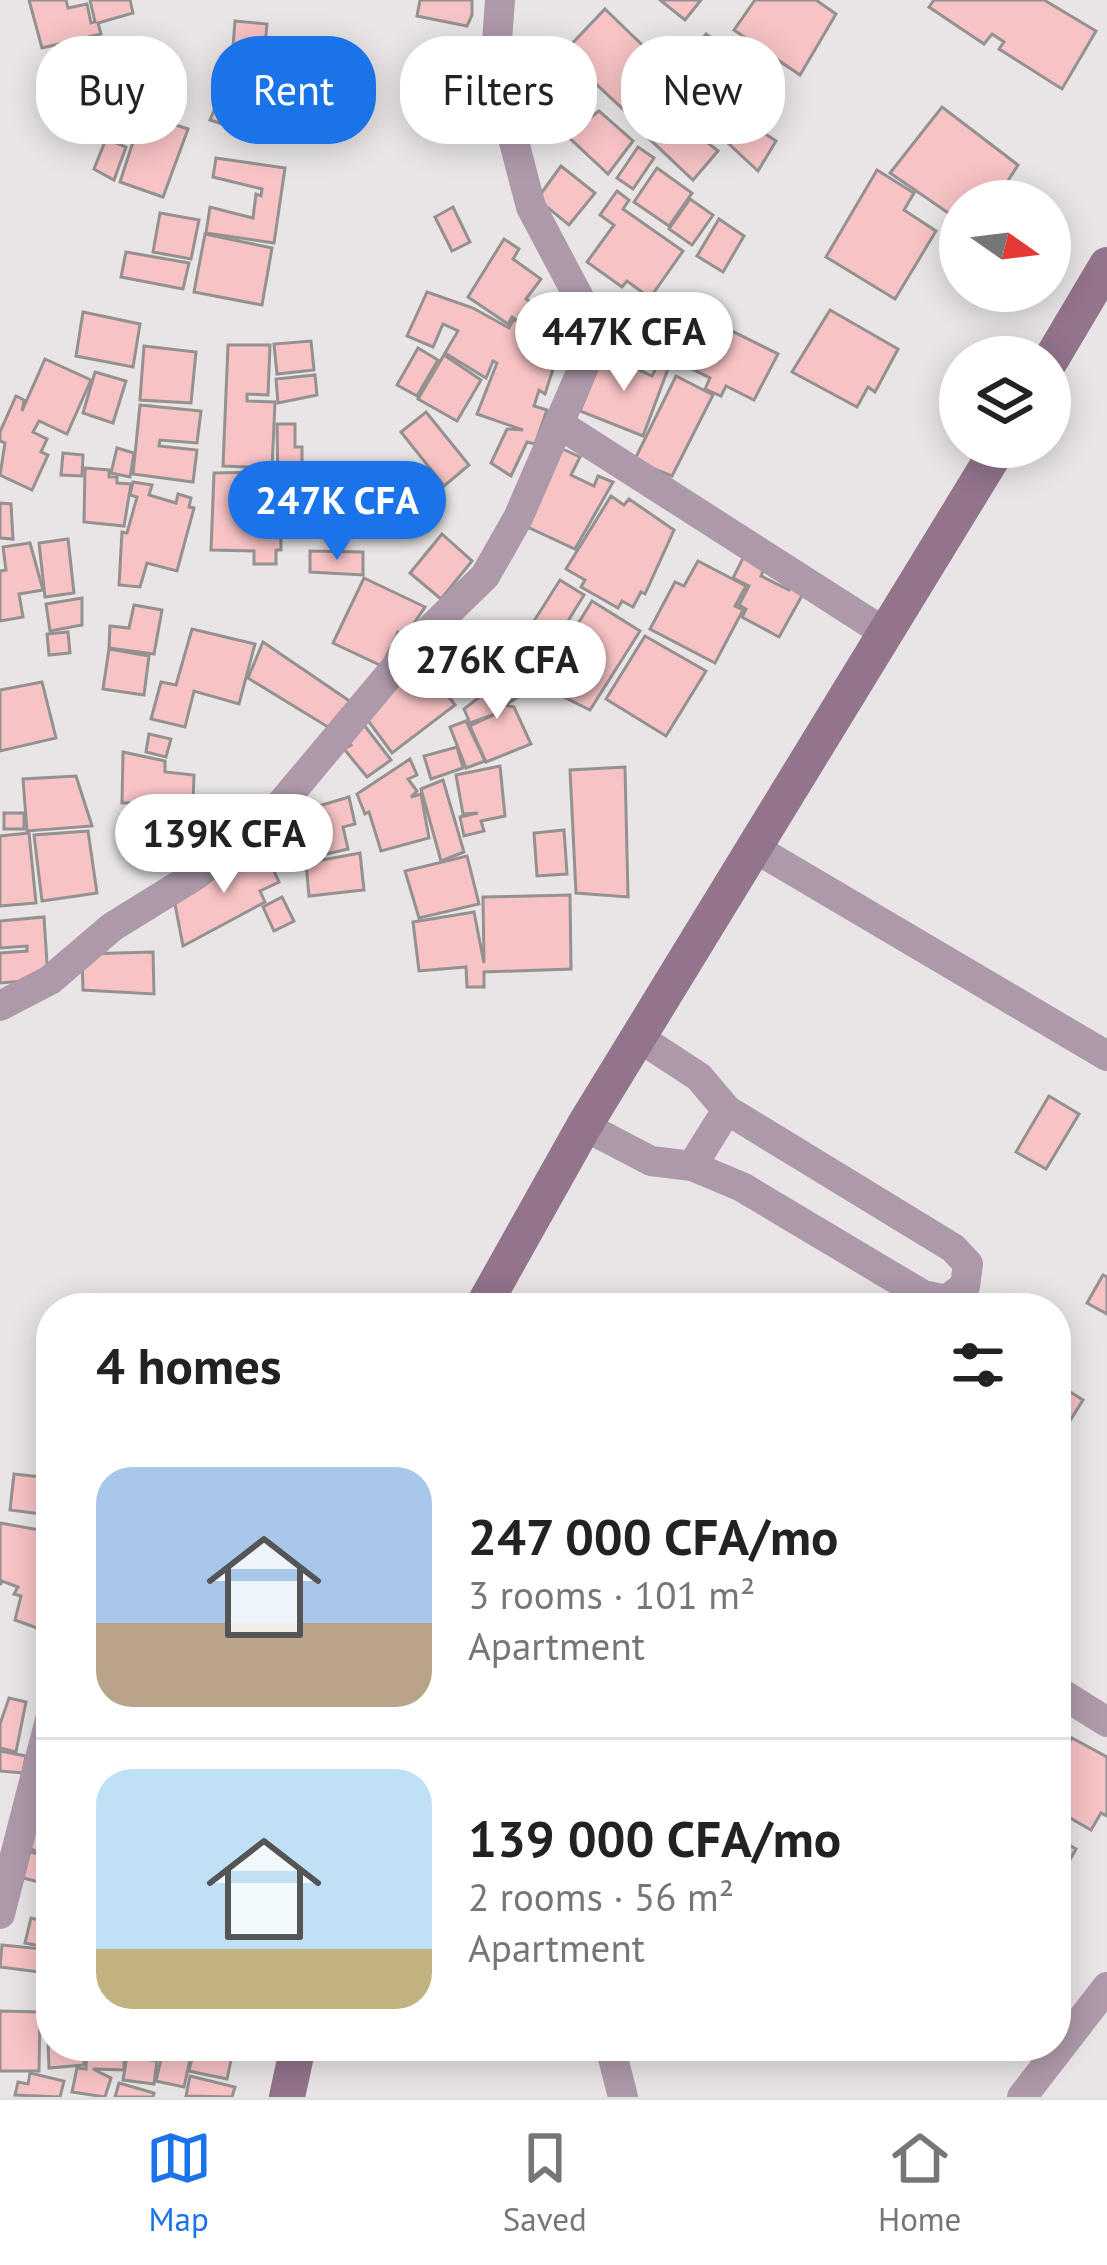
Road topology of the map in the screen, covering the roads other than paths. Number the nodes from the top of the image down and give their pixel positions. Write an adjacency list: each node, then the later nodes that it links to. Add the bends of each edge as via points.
1 (500, 0): 4 (street, via 495,69 531,207 584,307 583,368)
2 (1107, 265): 3 (street)
3 (1065, 336)
4 (559, 424): 6 (street); 8 (street, via 485,576 355,712 276,810 50,980)
5 (986, 468): 6 (street)
6 (887, 634): 7 (street)
7 (753, 847): 9 (street); 10 (street)
8 (0, 1006)
9 (641, 1039): 11 (street, via 699,1077); 12 (street)
10 (1107, 1056)
11 (727, 1110): 13 (street); 16 (street, via 953,1248 968,1264)
12 (584, 1126): 13 (street, via 651,1161); 14 (street)
13 (692, 1166): 15 (street)
14 (490, 1293)
15 (921, 1293)
16 (956, 1293)
17 (1071, 1699): 18 (street)
18 (1107, 1722)
19 (36, 1774): 20 (street)
20 (0, 1914)
21 (1107, 1987): 22 (street)
22 (1071, 2034)
23 (295, 2061): 26 (street)
24 (614, 2061): 27 (street)
25 (1050, 2061): 28 (street)
26 (287, 2097)
27 (623, 2097)
28 (1022, 2097)

